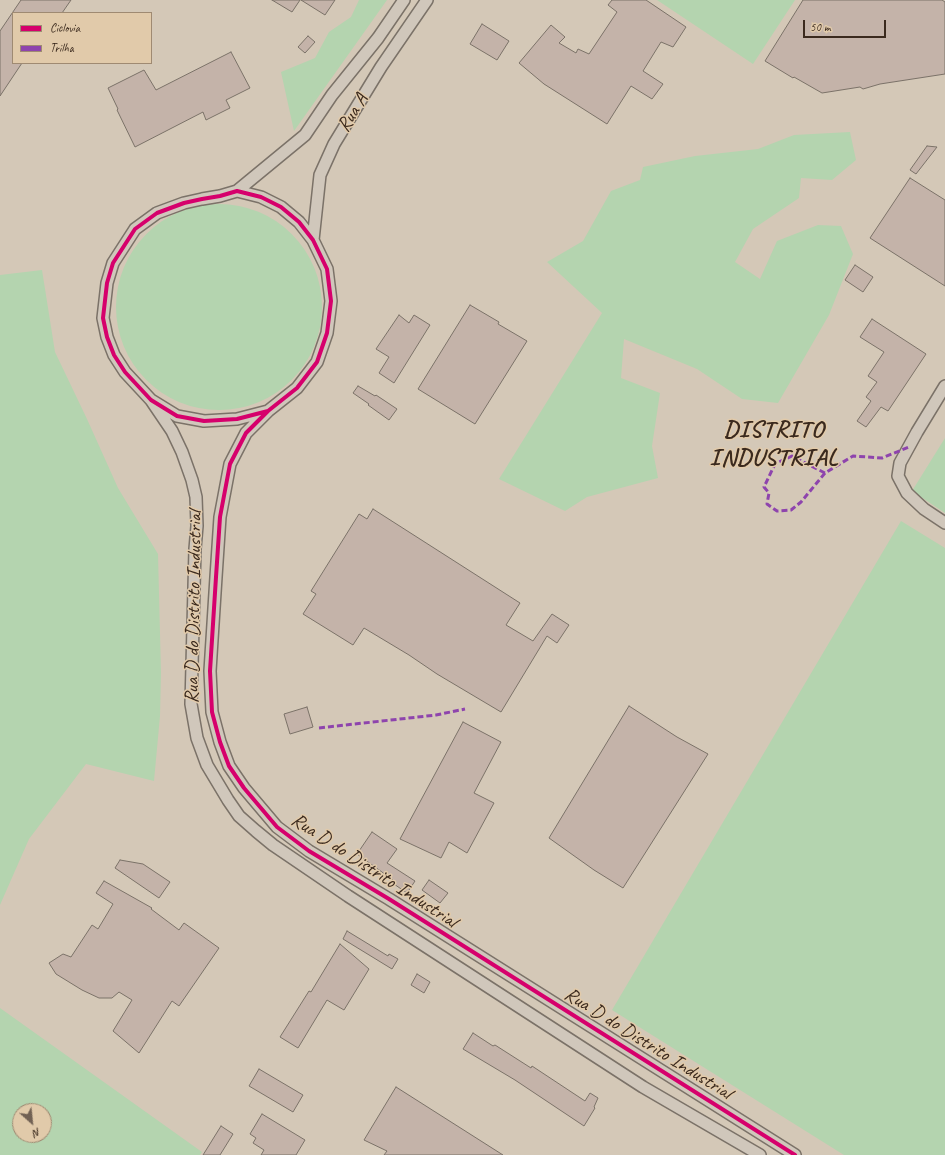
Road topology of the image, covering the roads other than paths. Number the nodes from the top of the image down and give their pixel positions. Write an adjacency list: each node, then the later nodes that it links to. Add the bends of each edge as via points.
1 (404, 0): 3 (street, Rua A, via 305,135)
2 (427, 0): 4 (street, Rua A, via 334,144 320,175)
3 (237, 191): 4 (street, Rua D do Distrito Industrial, via 261,197 281,207 299,222); 6 (street, via 184,203 157,213 135,229 114,263 107,283 103,318 107,337 114,355 125,372)
4 (313, 240): 7 (street, Rua D do Distrito Industrial, via 327,269 332,301 327,333 317,362 297,388)
5 (945, 386): 8 (street, via 900,463 898,476 907,493 924,509)
6 (151, 400): 7 (street, via 177,416 204,421 237,419); 9 (street, Rua D do Distrito Industrial, via 172,431 182,452 196,497 191,704 197,738 207,765 239,816 273,845 348,896 644,1086)
7 (268, 411): 10 (street, Rua D do Distrito Industrial, via 246,433 230,464 220,517 215,585 210,671 212,712 229,766 244,788 277,827 309,851)
8 (945, 523)
9 (760, 1155)
10 (796, 1155)

